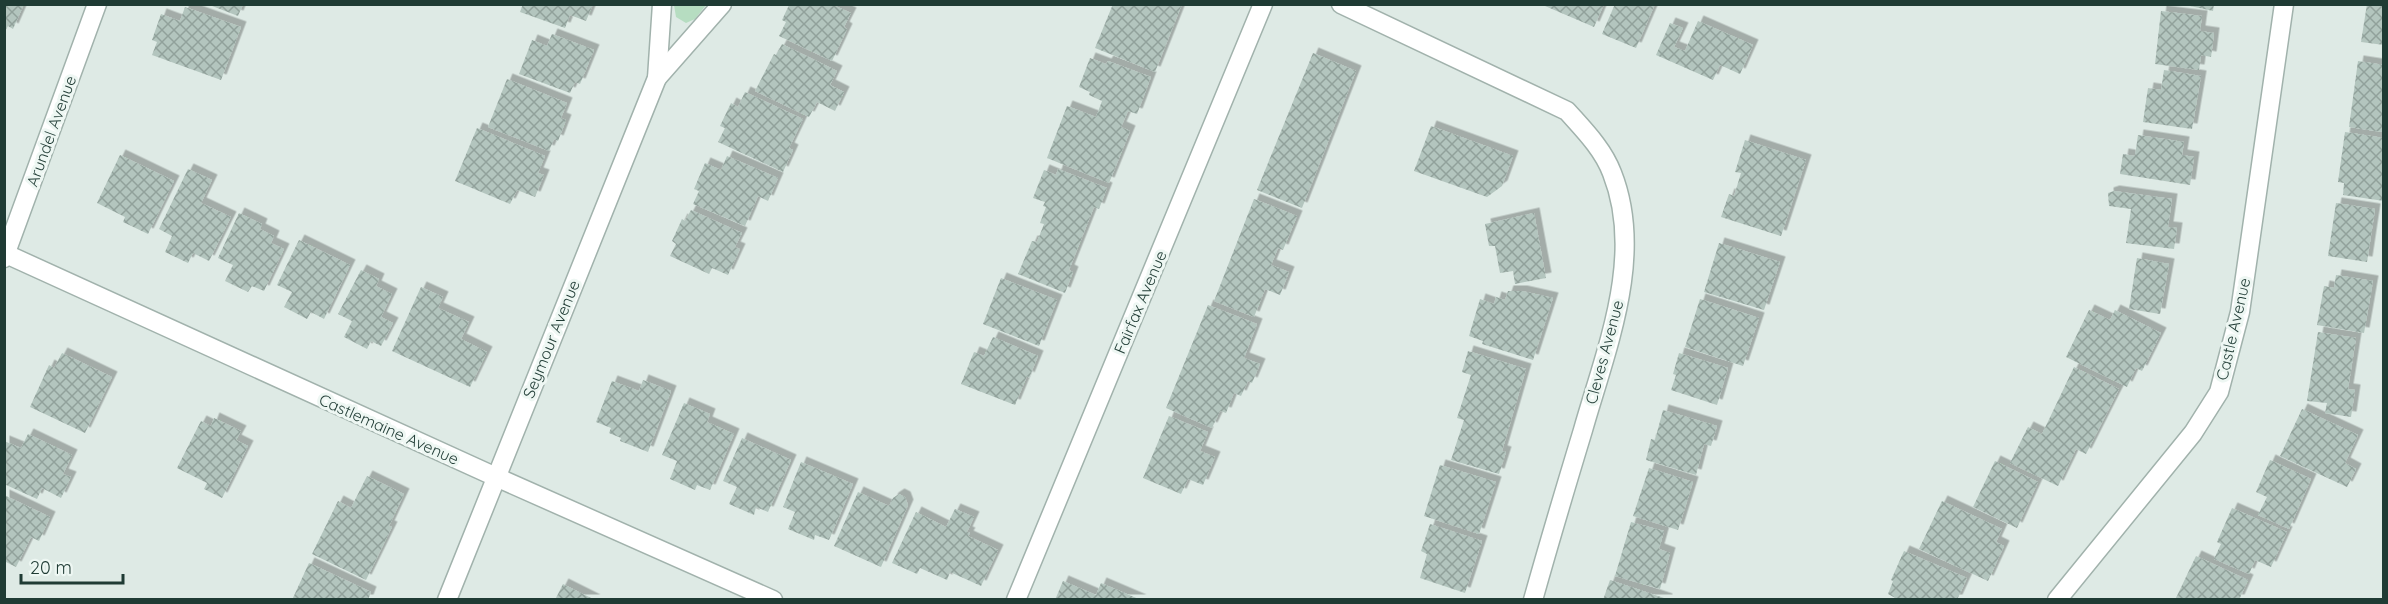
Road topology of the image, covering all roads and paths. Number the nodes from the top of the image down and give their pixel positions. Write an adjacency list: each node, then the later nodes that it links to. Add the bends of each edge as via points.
1 (97, 4): 8 (street, Arundel Avenue)
2 (662, 4): 7 (street, Seymour Avenue)
3 (722, 4): 7 (street, Seymour Avenue)
4 (1263, 4): 12 (street, Fairfax Avenue)
5 (1341, 4): 13 (street, Cleves Avenue, via 1567,111 1594,142 1612,173 1622,214 1624,260 1617,314)
6 (2284, 4): 14 (street, Castle Avenue, via 2240,312 2219,392 2193,433)
7 (657, 78): 9 (street, Seymour Avenue)
8 (5, 256): 9 (street, Castlemaine Avenue)
9 (496, 477): 10 (street, Seymour Avenue); 11 (street, Castlemaine Avenue)
10 (447, 600)
11 (773, 600)
12 (1017, 600)
13 (1533, 600)
14 (2057, 600)

